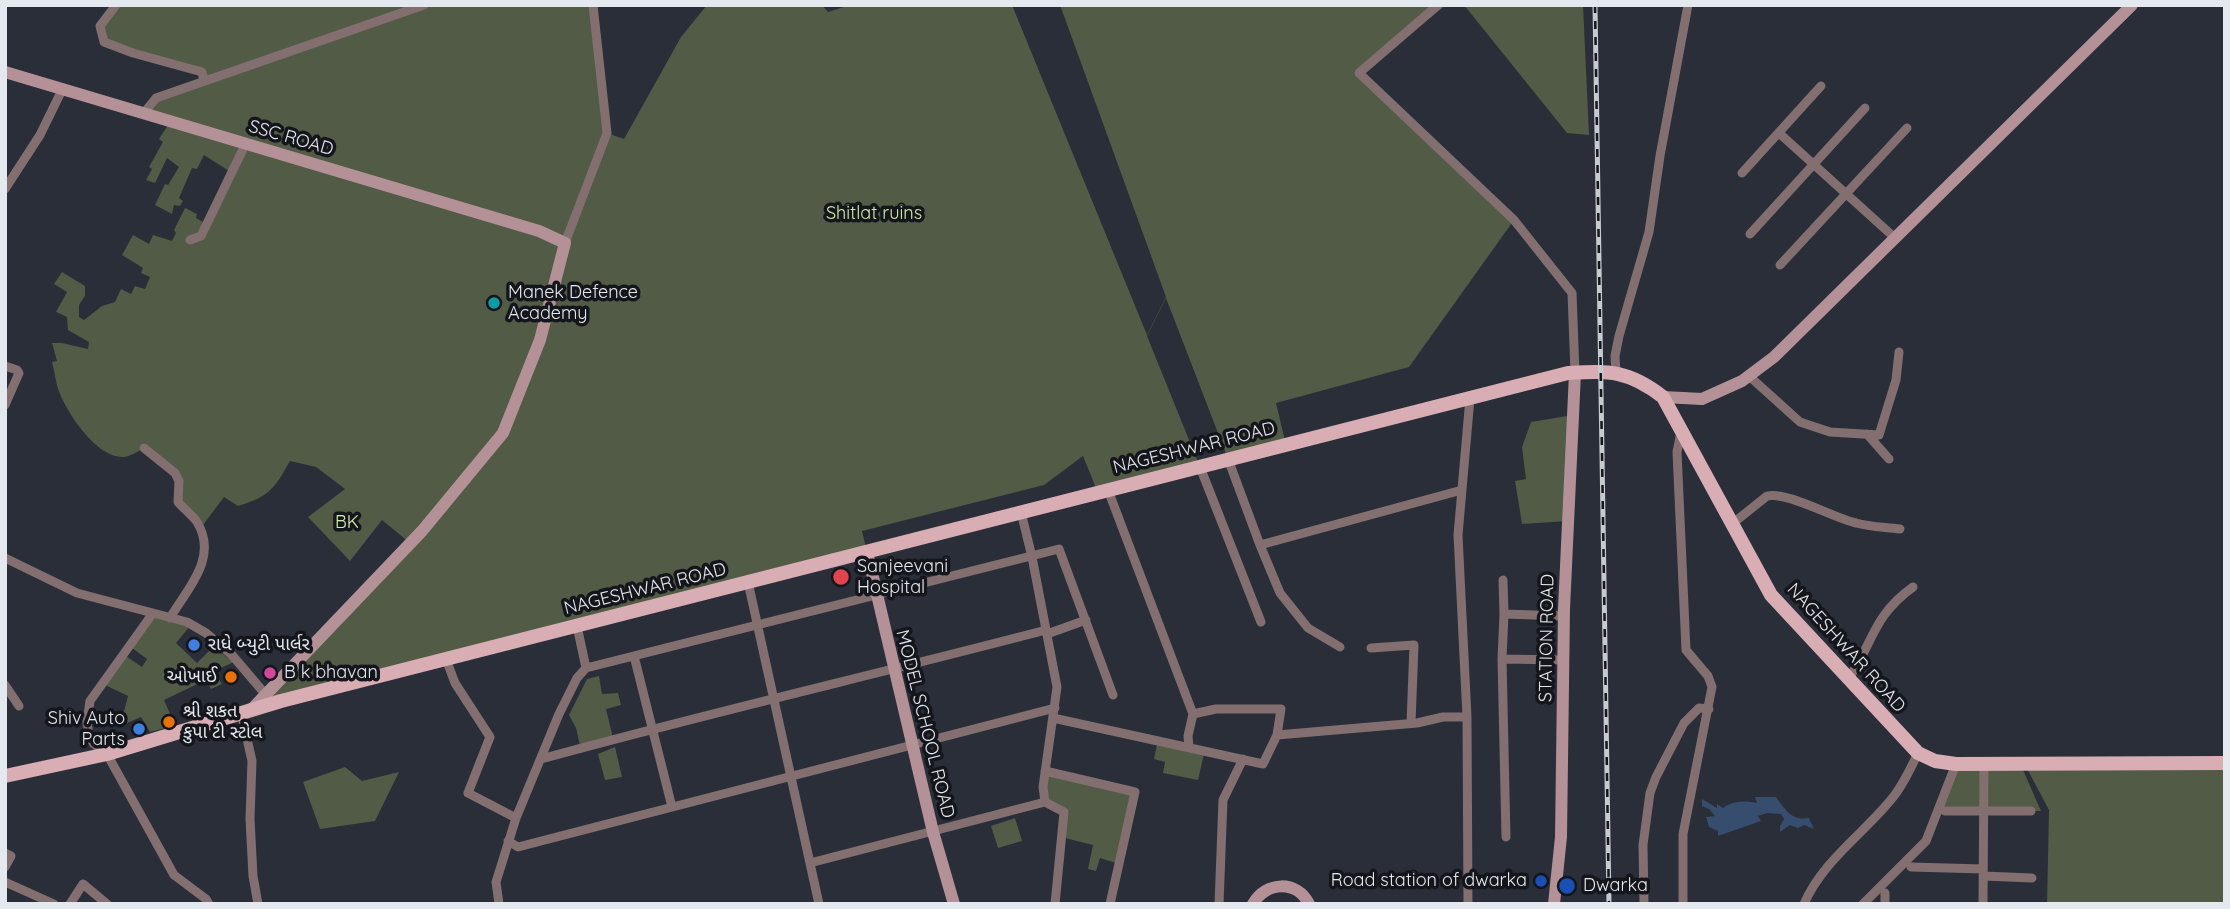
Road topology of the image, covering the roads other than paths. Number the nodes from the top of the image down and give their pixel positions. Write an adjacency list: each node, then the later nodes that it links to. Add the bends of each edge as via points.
1 (116, 5): 8 (street, via 100,26 104,42 202,72)
2 (424, 5): 8 (street)
3 (593, 5): 23 (street, via 607,133)
4 (1438, 5): 27 (street, via 1359,73 1514,220 1572,293)
5 (1688, 5): 28 (street, via 1650,232 1619,337)
6 (2132, 5): 21 (street)
7 (5, 72): 10 (street, SSC ROAD)
8 (204, 82): 12 (street, via 156,98)
9 (1821, 86): 14 (street)
10 (62, 90): 12 (street, SSC ROAD); 18 (street)
11 (1865, 108): 16 (street)
12 (142, 114): 15 (street, SSC ROAD)
13 (1907, 128): 19 (street)
14 (1779, 133): 16 (street); 17 (street)
15 (246, 143): 22 (street, via 201,236); 23 (street, SSC ROAD, via 539,231)
16 (1813, 164): 19 (street); 20 (street)
17 (1742, 173)
18 (5, 190)
19 (1846, 194): 21 (street); 24 (street)
20 (1749, 234)
21 (1895, 238): 29 (street)
22 (190, 240)
23 (565, 243): 71 (street, via 540,340 503,433 422,531)
24 (1780, 265)
25 (1899, 352): 34 (street, via 1896,380 1879,435)
26 (5, 366): 32 (street, via 19,373)
27 (1576, 373): 28 (main road, NAGESHWAR ROAD); 31 (main road, NAGESHWAR ROAD); 54 (street, STATION ROAD)
28 (1616, 373): 30 (main road, NAGESHWAR ROAD, via 1644,382)
29 (1749, 376): 30 (street, via 1702,399); 34 (street, via 1800,422 1830,432)
30 (1662, 397): 33 (main road, NAGESHWAR ROAD)
31 (1470, 398): 36 (main road, NAGESHWAR ROAD); 39 (street)
32 (5, 405)
33 (1681, 432): 42 (main road, NAGESHWAR ROAD); 75 (street, via 1676,453 1686,650 1708,676 1712,687)
34 (1867, 434): 37 (street)
35 (144, 448): 55 (street, via 175,473 178,502 202,533 203,566)
36 (1228, 459): 38 (main road, NAGESHWAR ROAD); 44 (street)
37 (1889, 459)
38 (1200, 467): 40 (main road, NAGESHWAR ROAD); 57 (street)
39 (1462, 489): 44 (street); 79 (street, via 1458,535)
40 (1108, 490): 41 (main road, NAGESHWAR ROAD); 78 (street)
41 (1021, 512): 45 (main road, NAGESHWAR ROAD); 46 (street)
42 (1732, 524): 43 (street, via 1774,495 1857,524); 69 (main road, NAGESHWAR ROAD, via 1771,595)
43 (1900, 529)
44 (1260, 545): 61 (street, via 1280,593 1308,628)
45 (867, 552): 49 (main road, NAGESHWAR ROAD); 51 (street, MODEL SCHOOL ROAD)
46 (1032, 556): 51 (street); 56 (street, via 1059,549); 60 (street)
47 (5, 558): 52 (street, via 77,593)
48 (1503, 580): 53 (street)
49 (748, 582): 58 (main road, NAGESHWAR ROAD); 59 (street)
50 (1913, 587): 69 (street, via 1883,616)
51 (876, 596): 59 (street); 68 (street, MODEL SCHOOL ROAD)
52 (153, 613): 55 (street); 86 (street, via 90,701 89,737)
53 (1504, 614): 54 (street); 65 (street)
54 (1564, 616): 66 (street, STATION ROAD)
55 (170, 618): 71 (street, via 206,633 232,655)
56 (1086, 621): 60 (street); 72 (street)
57 (1261, 622)
58 (577, 626): 64 (main road, NAGESHWAR ROAD); 67 (street)
59 (758, 626): 63 (street); 73 (street)
60 (1046, 632): 68 (street); 77 (street, via 1057,687)
61 (1340, 647)
62 (1371, 648): 80 (street, via 1414,645)
63 (634, 656): 67 (street); 81 (street)
64 (446, 659): 76 (main road, NAGESHWAR ROAD); 100 (street, via 455,683 490,737 468,793)
65 (1502, 659): 66 (street); 102 (street)
66 (1563, 660): 126 (street, STATION ROAD, via 1561,837)
67 (586, 668): 87 (street, via 577,678)
68 (894, 670): 73 (street); 83 (street, MODEL SCHOOL ROAD)
69 (1849, 678): 85 (main road, NAGESHWAR ROAD)
70 (5, 685): 74 (street)
71 (265, 695): 76 (street)
72 (1113, 695)
73 (774, 697): 81 (street); 94 (street)
74 (19, 706)
75 (1709, 709): 127 (street, via 1699,708 1684,723 1650,793 1643,845); 128 (street, via 1683,834)
76 (247, 710): 86 (main road, NAGESHWAR ROAD); 116 (street, via 252,761 250,830)
77 (1054, 713): 83 (street); 84 (street); 92 (street)
78 (1193, 714): 82 (street, via 1216,709 1281,709); 84 (street)
79 (1467, 718): 80 (street); 125 (street)
80 (1411, 723): 82 (street)
81 (652, 728): 87 (street); 96 (street)
82 (1277, 735): 88 (street, via 1263,764)
83 (912, 745): 94 (street); 101 (street, MODEL SCHOOL ROAD)
84 (1189, 747): 88 (street)
85 (1917, 753): 90 (main road); 129 (street, via 1896,794 1844,848)
86 (107, 754): 93 (main road, NAGESHWAR ROAD); 115 (street, via 174,876)
87 (541, 759): 100 (street)
88 (1243, 759): 122 (street, via 1223,800)
89 (2225, 763): 91 (main road)
90 (1956, 764): 91 (main road); 130 (street, via 1926,841)
91 (1984, 764): 98 (street)
92 (1045, 771): 95 (street); 121 (street, via 1135,792)
93 (5, 776)
94 (791, 776): 96 (street); 105 (street)
95 (1045, 802): 101 (street); 120 (street, via 1064,812)
96 (672, 807): 103 (street, via 518,848)
97 (1945, 811): 98 (street)
98 (1984, 811): 99 (street); 108 (street)
99 (2031, 811)
100 (516, 817): 103 (street)
101 (933, 832): 105 (street); 119 (street, MODEL SCHOOL ROAD)
102 (1506, 837)
103 (508, 841): 117 (street, via 496,882)
104 (5, 853): 106 (street, via 11,856)
105 (810, 863): 118 (street)
106 (5, 867)
107 (1911, 867): 108 (street)
108 (1983, 872): 109 (street); 132 (street)
109 (2032, 877)
110 (5, 882): 112 (street)
111 (1885, 893): 131 (street)
112 (54, 904)
113 (69, 904): 114 (street, via 83,884)
114 (107, 904)
115 (209, 904)
116 (258, 904)
117 (499, 904)
118 (819, 904)
119 (954, 904)
120 (1055, 904)
121 (1110, 904)
122 (1219, 904)
123 (1253, 904): 124 (street, via 1262,892 1281,886 1300,892)
124 (1310, 904)
125 (1468, 904)
126 (1553, 904)
127 (1644, 904)
128 (1683, 904)
129 (1804, 904)
130 (1863, 904)
131 (1885, 904)
132 (1983, 904)

